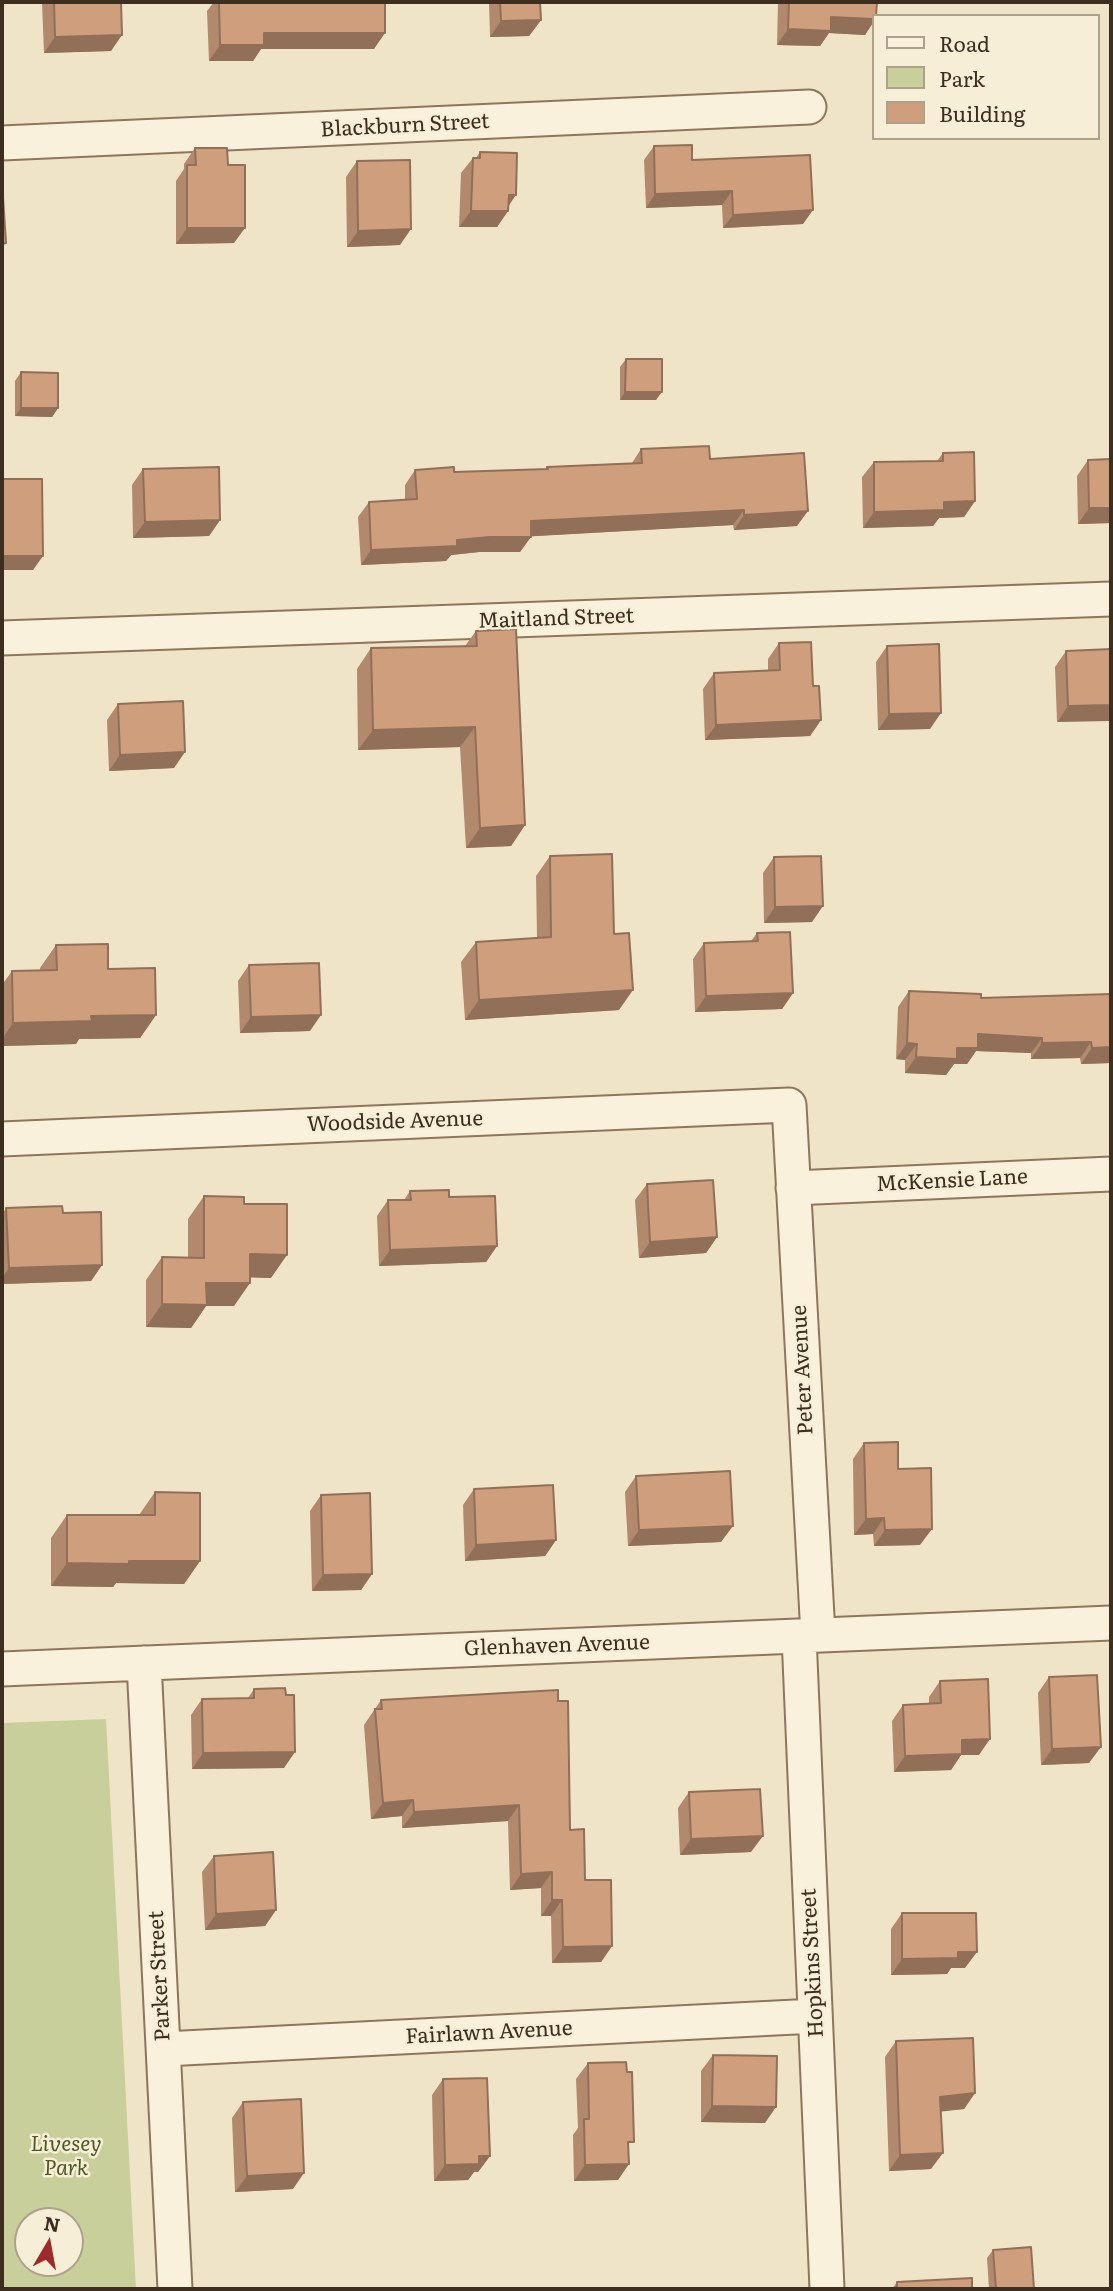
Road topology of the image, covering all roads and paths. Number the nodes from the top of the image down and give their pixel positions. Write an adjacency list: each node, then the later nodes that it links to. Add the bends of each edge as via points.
1 (809, 107): 2 (street, Blackburn Street)
2 (2, 143)
3 (1111, 599): 4 (street, Maitland Street)
4 (2, 638)
5 (789, 1105): 6 (street, Woodside Avenue); 8 (street, Peter Avenue)
6 (2, 1139)
7 (1111, 1174): 8 (street, McKensie Lane)
8 (793, 1188): 10 (street, Peter Avenue)
9 (1111, 1623): 10 (street, Glenhaven Avenue)
10 (809, 1635): 11 (street, Glenhaven Avenue); 13 (street, Hopkins Street)
11 (144, 1663): 12 (street, Glenhaven Avenue); 14 (street, Parker Street)
12 (2, 1669)
13 (815, 2016): 14 (street, Fairlawn Avenue); 16 (street, Hopkins Street)
14 (164, 2049): 15 (street, Parker Street)
15 (175, 2289)
16 (827, 2289)

